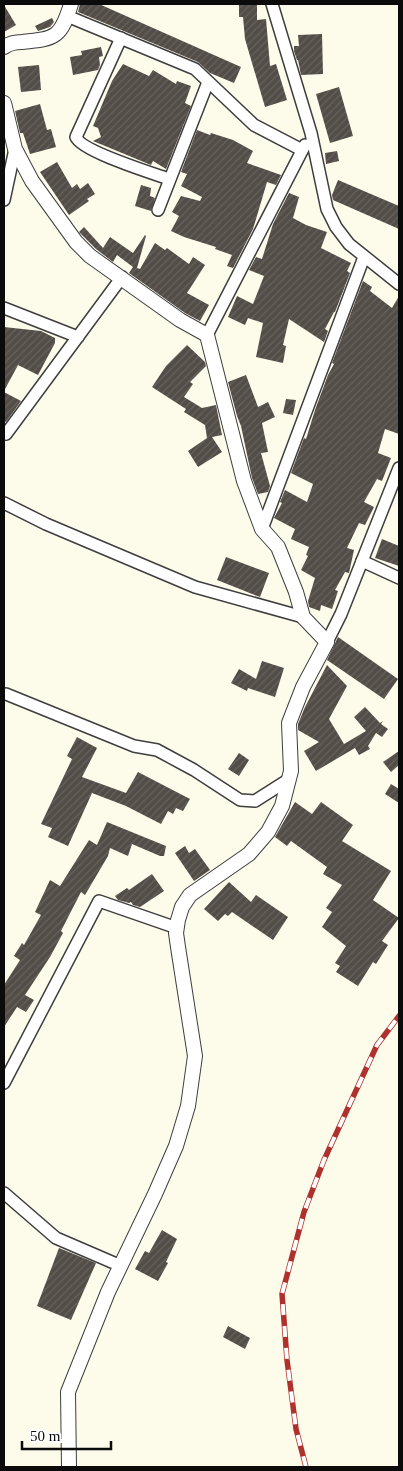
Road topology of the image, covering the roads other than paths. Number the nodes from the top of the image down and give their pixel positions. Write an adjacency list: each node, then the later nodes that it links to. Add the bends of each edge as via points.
1 (272, 4): 7 (street)
2 (69, 10): 3 (street); 4 (street, via 64,26 54,36 11,42)
3 (121, 38): 5 (street, via 195,69); 10 (street, via 77,141)
4 (4, 47)
5 (208, 82): 9 (street, via 254,125); 10 (street)
6 (4, 102): 8 (street)
7 (311, 133): 9 (street); 13 (street, via 327,209 348,244)
8 (15, 149): 11 (street); 14 (street, via 32,181 76,242)
9 (302, 150): 17 (street)
10 (169, 179): 12 (street)
11 (4, 200)
12 (158, 210)
13 (364, 257): 15 (street); 22 (street)
14 (122, 278): 17 (street, via 180,320); 18 (street)
15 (399, 284)
16 (4, 308): 18 (street)
17 (207, 335): 22 (street, via 244,481)
18 (78, 337): 19 (street)
19 (4, 433)
20 (399, 468): 23 (street)
21 (4, 503): 25 (street, via 195,588)
22 (262, 529): 25 (street, via 278,547)
23 (362, 561): 24 (street); 26 (street)
24 (399, 578)
25 (303, 617): 26 (street)
26 (327, 642): 28 (street, via 303,687 289,724 291,770)
27 (6, 694): 28 (street, via 134,746 156,750 240,800 255,802)
28 (288, 780): 29 (street, via 282,806 268,832 249,854 190,895 182,907)
29 (177, 928): 30 (street, via 100,901); 32 (street, via 196,1056 188,1106 156,1194)
30 (4, 1083)
31 (4, 1192): 32 (street, via 56,1238)
32 (120, 1266): 33 (street, via 68,1392)
33 (69, 1467)

